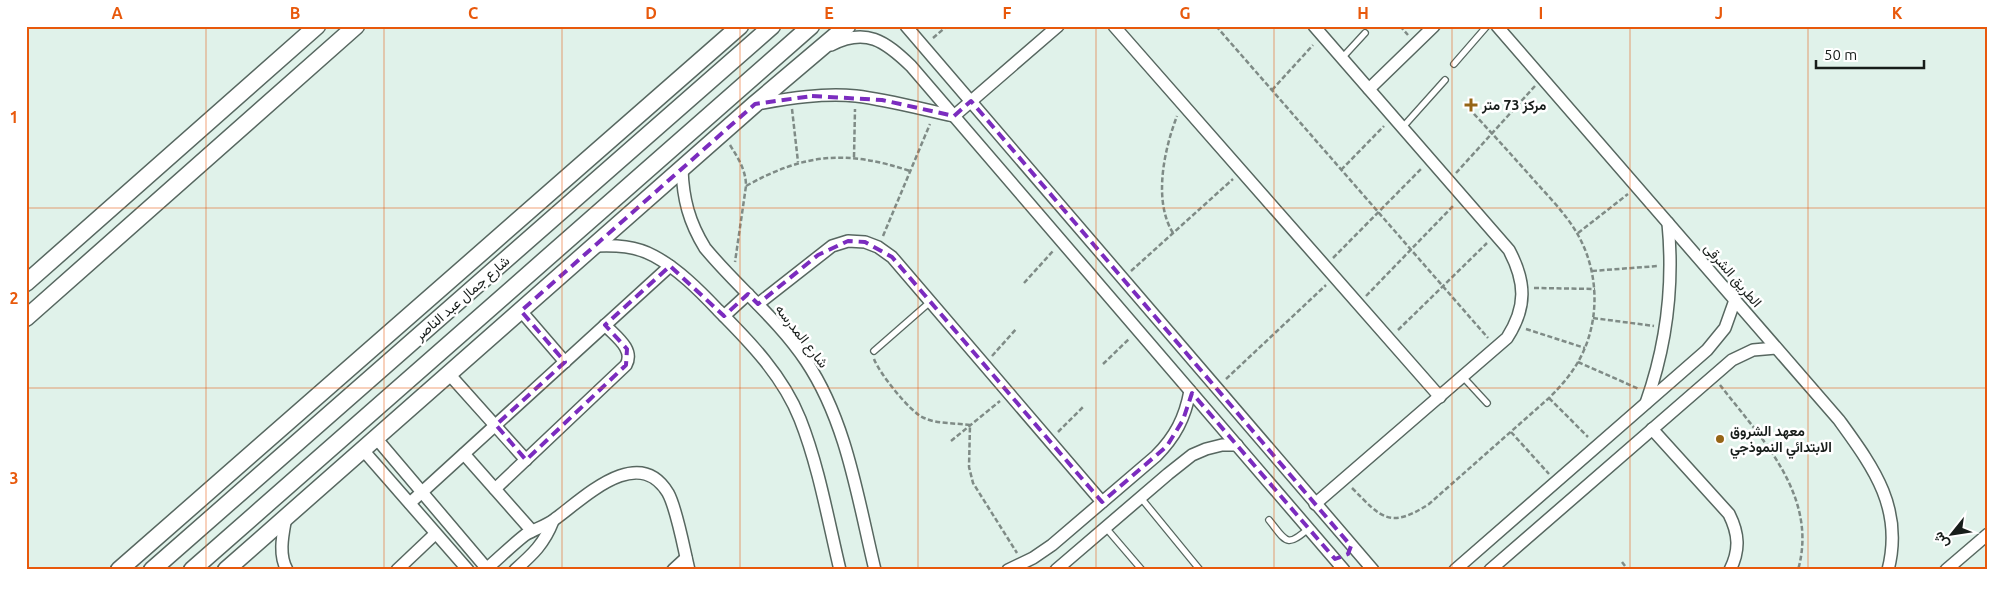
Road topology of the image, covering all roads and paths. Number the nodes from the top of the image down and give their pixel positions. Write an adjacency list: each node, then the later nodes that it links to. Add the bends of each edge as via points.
1 (317, 26): 65 (main road)
2 (356, 26): 77 (main road)
3 (740, 26): 31 (main road)
4 (772, 26): 35 (main road, شارع جمال عبد الناصر)
5 (811, 26): 142 (main road, شارع جمال عبد الناصر)
6 (847, 26): 19 (main road)
7 (906, 26): 18 (street)
8 (947, 26): 18 (path)
9 (1058, 26): 28 (street)
10 (1114, 26): 30 (street)
11 (1216, 26): 25 (path)
12 (1314, 26): 17 (street)
13 (1434, 26): 24 (street)
14 (1487, 26): 21 (lane)
15 (1497, 26): 22 (street, الطريق الشرقى)
16 (1365, 33): 20 (lane)
17 (1322, 36): 20 (street); 25 (path)
18 (924, 47): 28 (street)
19 (818, 51): 29 (main road); 33 (street, via 856,36 885,43 911,66)
20 (1342, 58): 24 (street)
21 (1454, 64)
22 (1542, 78): 45 (path); 47 (street, الطريق الشرقى)
23 (1445, 80): 36 (lane)
24 (1369, 89): 34 (street)
25 (1272, 90): 43 (path)
26 (855, 96): 27 (street); 32 (street); 38 (path)
27 (791, 98): 29 (street); 40 (path)
28 (971, 102): 33 (street); 63 (street)
29 (755, 104): 37 (main road)
30 (1183, 104): 44 (street); 51 (path, via 1168,141 1162,195 1164,215)
31 (646, 108): 35 (main road); 80 (main road)
32 (935, 112): 33 (street); 42 (path)
33 (954, 116): 54 (street)
34 (1393, 118): 36 (street); 43 (path)
35 (660, 124): 86 (main road, شارع جمال عبد الناصر)
36 (1402, 128): 39 (street)
37 (723, 133): 41 (main road); 46 (path, via 741,163)
38 (854, 157): 40 (path); 42 (path)
39 (1430, 160): 45 (street); 49 (path)
40 (798, 162): 46 (path)
41 (682, 169): 55 (main road); 64 (street, شارع المدرسه, via 683,190 694,230 705,248)
42 (910, 170): 56 (path)
43 (1341, 170): 49 (path)
44 (1241, 171): 51 (path); 60 (street)
45 (1448, 181): 48 (street)
46 (746, 186): 64 (path)
47 (1637, 187): 50 (street, الطريق الشرقى); 52 (path)
48 (1462, 197): 53 (street); 57 (path)
49 (1378, 212): 57 (path); 60 (path)
50 (1668, 223): 58 (street); 71 (street, الطريق الشرقى)
51 (1173, 233): 63 (path)
52 (1578, 233)
53 (1496, 235): 67 (path); 68 (street, via 1509,250 1518,268)
54 (1062, 242): 66 (path); 84 (street)
55 (595, 246): 59 (street, via 635,248); 75 (main road)
56 (878, 247): 72 (street, via 892,257); 73 (street, via 848,241 832,246)
57 (1411, 250): 67 (path); 74 (path)
58 (1671, 265): 61 (path); 83 (street)
59 (670, 266): 76 (street); 79 (street)
60 (1325, 267): 62 (street)
61 (1592, 271)
62 (1334, 277): 74 (street); 98 (path)
63 (1122, 278): 98 (street)
64 (733, 279): 70 (street, شارع المدرسه)
65 (26, 282)
66 (1024, 284)
67 (1443, 286): 85 (path); 87 (path)
68 (1522, 287): 69 (path); 81 (street, via 1521,307)
69 (1595, 289)
70 (748, 294): 73 (street, شارع المدرسه); 76 (street)
71 (1735, 300): 89 (street, الطريق الشرقى); 103 (street, via 1717,340)
72 (930, 302): 90 (lane); 94 (street)
73 (758, 304): 139 (street, شارع المدرسه, via 800,352 826,394 844,445)
74 (1358, 304): 85 (street)
75 (521, 310): 91 (street); 95 (main road)
76 (724, 316): 150 (street, via 753,345 778,378 800,418 810,444)
77 (26, 318)
78 (1594, 318): 83 (path)
79 (605, 325): 91 (street); 117 (street, via 627,349 626,365)
80 (396, 326): 86 (main road); 138 (main road)
81 (1515, 326): 87 (street); 88 (path)
82 (1017, 328): 94 (path)
83 (1666, 328): 103 (street)
84 (1138, 330): 93 (path); 99 (street)
85 (1389, 339): 101 (street)
86 (410, 342): 141 (main road, شارع جمال عبد الناصر)
87 (1497, 348): 97 (street)
88 (1585, 348)
89 (1776, 348): 96 (street, via 1742,354); 162 (street, الطريق الشرقى, via 1839,420 1876,473 1890,516 1892,539)
90 (874, 351): 106 (path, via 877,368 917,414 925,419)
91 (565, 362): 107 (street)
92 (1578, 362): 103 (path)
93 (1103, 364)
94 (985, 365): 100 (street)
95 (449, 374): 107 (street); 110 (main road)
96 (1713, 376): 108 (street); 161 (path, via 1778,461 1794,491 1802,524)
97 (1463, 377): 101 (street); 104 (lane)
98 (1216, 388): 124 (street)
99 (1190, 391): 113 (street); 122 (street, via 1183,420 1167,446)
100 (1009, 393): 106 (path); 111 (street)
101 (1440, 397): 124 (street)
102 (1549, 398): 114 (path)
103 (1647, 399): 114 (street)
104 (1487, 403)
105 (1084, 406): 111 (path)
106 (970, 425): 112 (path); 137 (path, via 972,483)
107 (496, 426): 116 (street); 117 (street)
108 (1652, 428): 158 (street); 160 (street, via 1728,514 1738,541)
109 (1512, 432): 118 (path)
110 (376, 438): 115 (main road); 120 (street)
111 (1050, 440): 122 (street)
112 (951, 441)
113 (1237, 445): 121 (street, via 1206,449 1192,455); 129 (street)
114 (1597, 446): 118 (street)
115 (363, 450): 123 (street); 125 (main road)
116 (464, 454): 119 (street); 120 (street)
117 (526, 460): 119 (street)
118 (1556, 482): 157 (street)
119 (495, 489): 130 (street)
120 (422, 492): 123 (street); 140 (street)
121 (1141, 498): 128 (street); 154 (lane)
122 (1102, 502): 137 (street, via 1052,545)
123 (410, 503): 131 (street)
124 (1315, 504): 133 (street)
125 (286, 517): 143 (main road); 144 (street, via 282,540)
126 (1269, 520): 129 (lane, via 1289,541 1296,540)
127 (553, 521): 130 (street); 134 (street, via 596,487 621,475 635,473 648,476 668,493); 147 (street, via 546,538)
128 (1106, 528): 152 (street); 153 (lane)
129 (1309, 528): 135 (street)
130 (532, 531): 140 (street)
131 (435, 534): 145 (street); 146 (street)
132 (1988, 534): 163 (street)
133 (1351, 546): 135 (street, via 1348,554); 156 (street)
134 (686, 558): 148 (street); 149 (street)
135 (1335, 559): 155 (street)
136 (1622, 562): 159 (path)
137 (1024, 563): 151 (street)
138 (126, 568)
139 (876, 568)
140 (486, 569)
141 (152, 570)
142 (192, 570)
143 (226, 570)
144 (287, 570)
145 (397, 570)
146 (468, 570)
147 (515, 570)
148 (673, 570)
149 (690, 570)
150 (840, 570)
151 (1008, 570)
152 (1056, 570)
153 (1142, 570)
154 (1200, 570)
155 (1344, 570)
156 (1373, 570)
157 (1455, 570)
158 (1490, 570)
159 (1628, 570)
160 (1730, 570)
161 (1798, 570)
162 (1888, 570)
163 (1946, 570)

